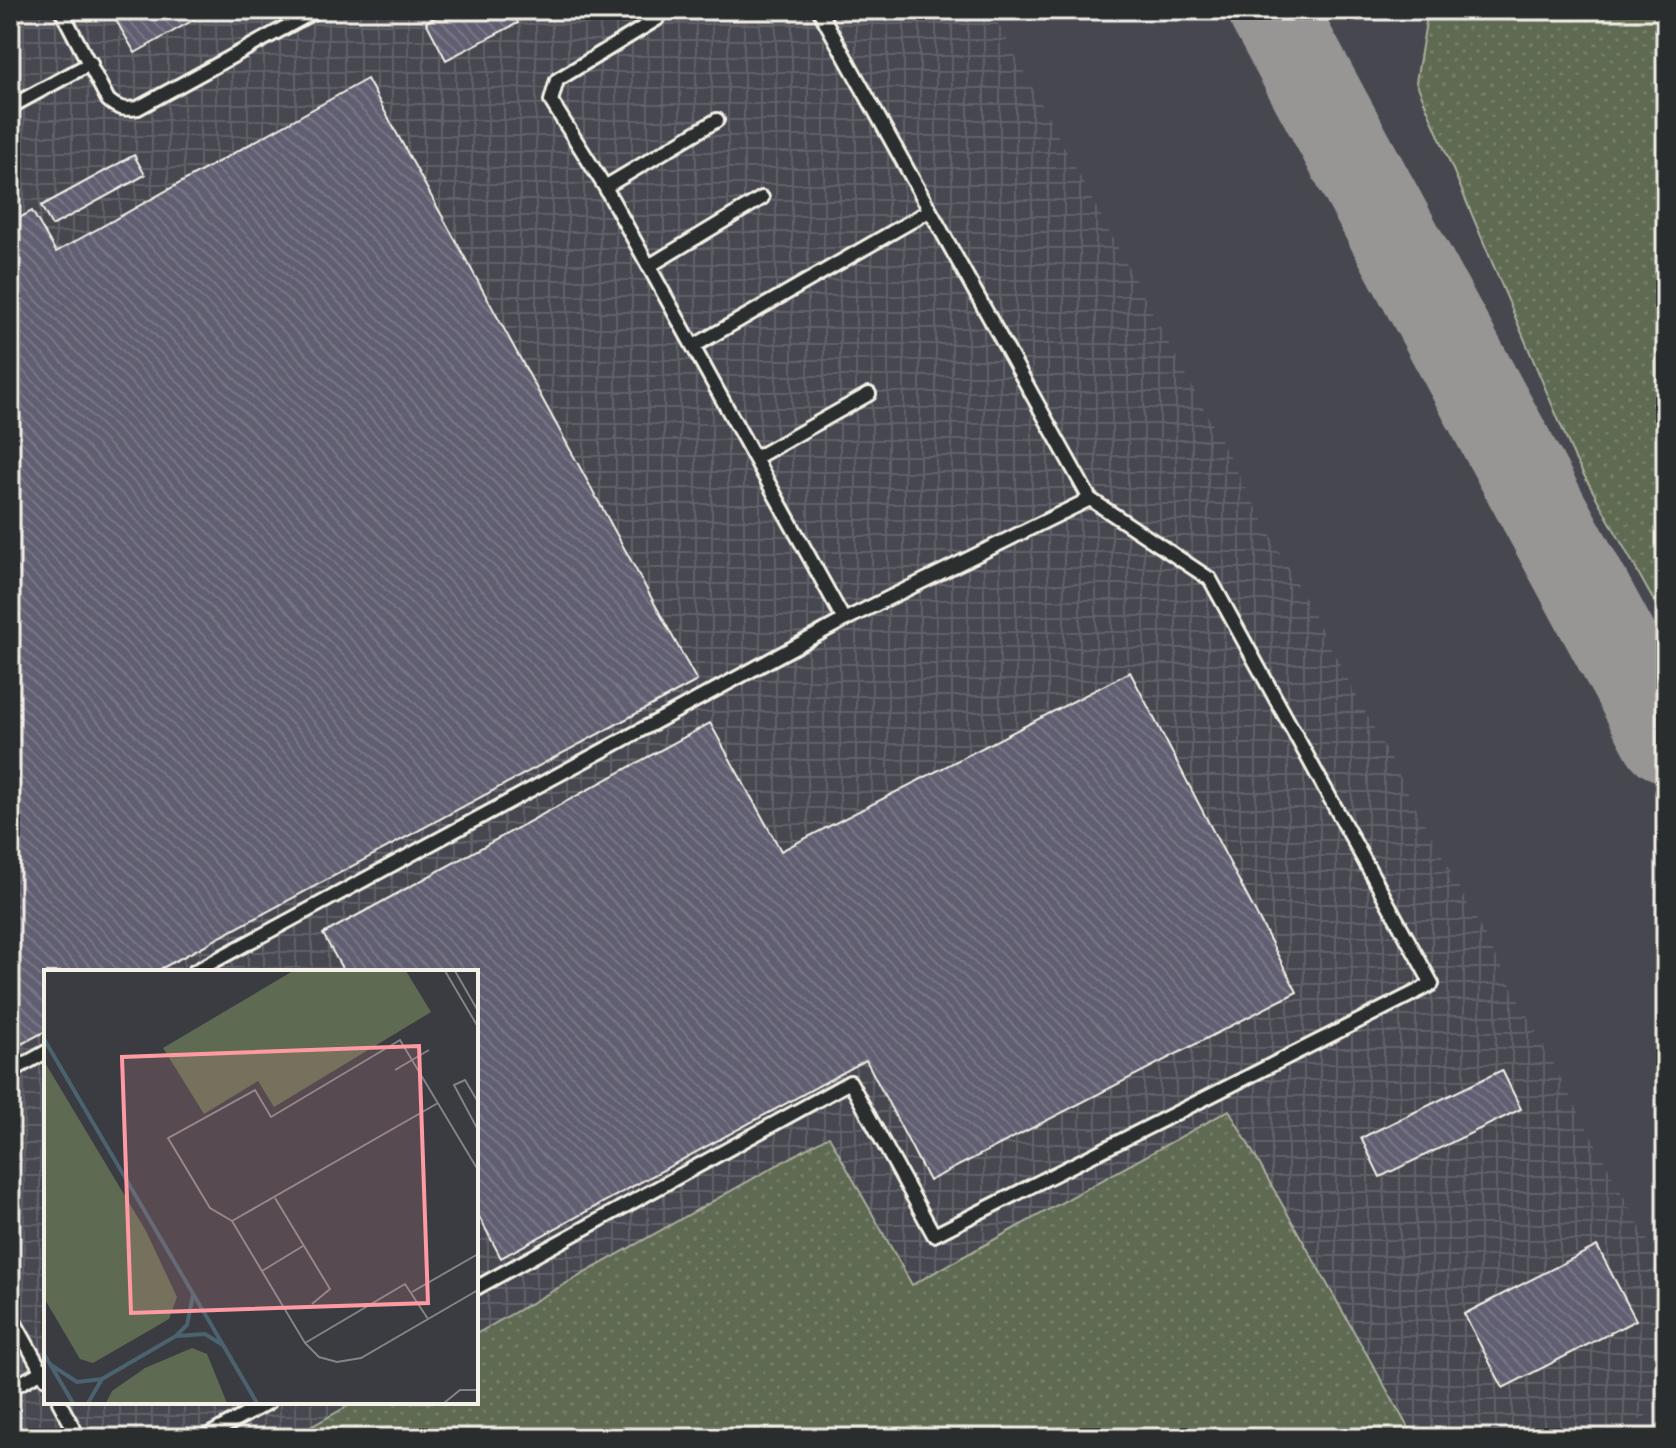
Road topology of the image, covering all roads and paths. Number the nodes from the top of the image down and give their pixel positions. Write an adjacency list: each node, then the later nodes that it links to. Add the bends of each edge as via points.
1 (61, 10): 5 (lane)
2 (317, 10): 5 (lane, via 138,108 127,110 108,100)
3 (819, 10): 10 (lane)
4 (657, 19): 8 (lane, via 557,80 553,90 551,101)
5 (91, 63): 6 (lane)
6 (10, 107)
7 (717, 120): 8 (lane)
8 (605, 187): 11 (lane)
9 (762, 198): 11 (lane)
10 (929, 211): 12 (lane); 15 (lane)
11 (649, 266): 12 (lane)
12 (694, 346): 14 (lane)
13 (869, 394): 14 (lane)
14 (757, 457): 16 (lane)
15 (1090, 499): 16 (lane); 20 (lane, via 1210,579 1432,984 934,1235 850,1082)
16 (844, 620): 17 (lane)
17 (198, 970)
18 (44, 1053): 19 (lane)
19 (10, 1072)
20 (478, 1287)
21 (10, 1314): 22 (lane)
22 (44, 1371)
23 (44, 1373): 24 (lane)
24 (10, 1389)
25 (60, 1404): 27 (lane)
26 (265, 1404): 28 (lane)
27 (79, 1438)
28 (203, 1438)

